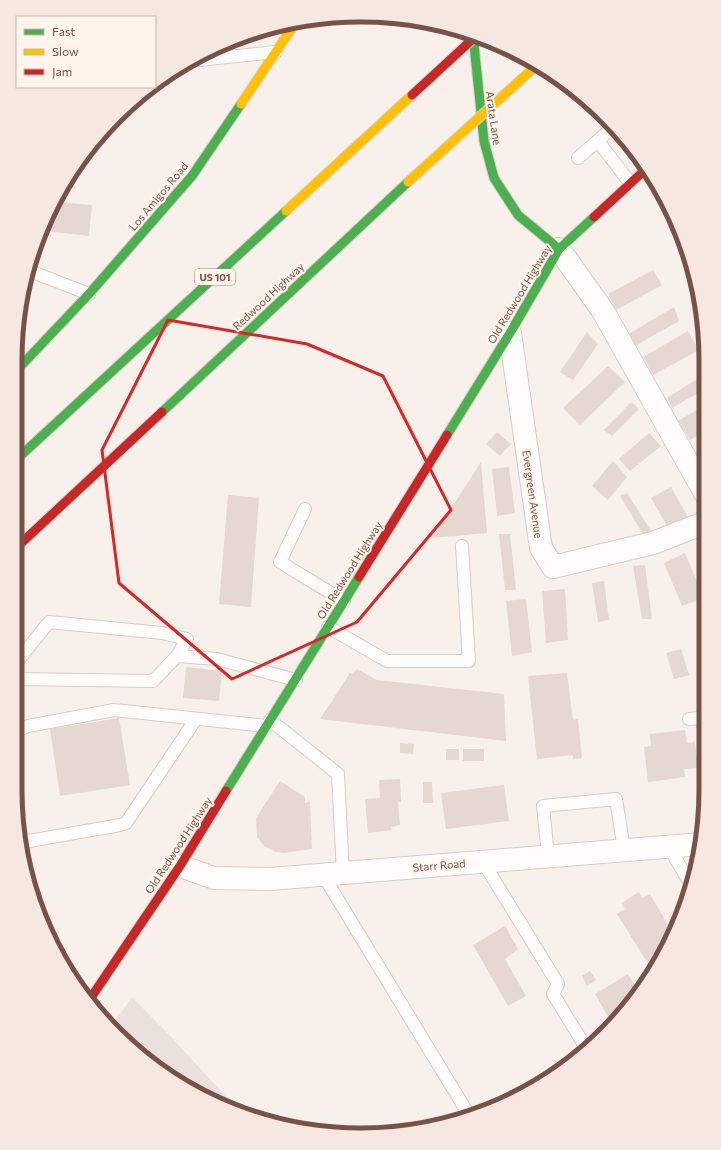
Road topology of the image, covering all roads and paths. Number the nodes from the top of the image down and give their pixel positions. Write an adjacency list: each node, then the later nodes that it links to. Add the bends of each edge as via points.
1 (291, 30): 4 (main road, Los Amigos Road)
2 (470, 40): 17 (main road, US 101, bridge)
3 (475, 42): 12 (main road, Arata Lane, via 484,141 494,178 518,215)
4 (276, 52): 5 (lane); 14 (main road, Los Amigos Road, via 192,176)
5 (207, 59)
6 (533, 69): 21 (main road, Redwood Highway, bridge)
7 (609, 131): 8 (lane)
8 (598, 141): 9 (lane); 11 (lane)
9 (578, 158)
10 (642, 172): 11 (main road, Old Redwood Highway)
11 (630, 183): 12 (main road, Old Redwood Highway)
12 (559, 249): 15 (main road, Old Redwood Highway); 18 (street, via 603,311)
13 (34, 273): 14 (lane)
14 (89, 294): 16 (main road, Los Amigos Road)
15 (510, 334): 20 (street, Evergreen Avenue, via 541,548 553,567 653,543); 23 (main road, Old Redwood Highway)
16 (22, 365)
17 (22, 454)
18 (699, 482)
19 (306, 509): 23 (lane, via 280,562)
20 (699, 525)
21 (22, 541)
22 (462, 546): 24 (lane, via 469,661 387,661)
23 (344, 601): 24 (main road, Old Redwood Highway)
24 (328, 627): 28 (main road, Old Redwood Highway)
25 (22, 656): 26 (lane, via 49,622 162,632 187,639)
26 (177, 656): 27 (lane, via 153,681); 28 (lane, via 217,659)
27 (22, 679)
28 (296, 680): 32 (main road, Old Redwood Highway)
29 (699, 718): 31 (lane)
30 (196, 719): 32 (lane); 33 (lane, via 114,710); 34 (lane, via 126,823)
31 (689, 719)
32 (269, 723): 40 (main road, Old Redwood Highway); 41 (lane, via 338,774)
33 (22, 729)
34 (26, 841)
35 (694, 844): 36 (street, Starr Road)
36 (668, 846): 37 (street, Starr Road); 42 (lane)
37 (624, 850): 38 (street, Starr Road); 38 (lane, via 616,799 543,806)
38 (548, 856): 39 (street, Starr Road)
39 (483, 862): 41 (street, Starr Road); 44 (lane, via 558,984 553,994)
40 (180, 866): 41 (street, Starr Road, via 214,878 270,879); 43 (main road, Old Redwood Highway)
41 (333, 874): 45 (lane)
42 (687, 878)
43 (92, 996)
44 (584, 1044)
45 (467, 1111)

